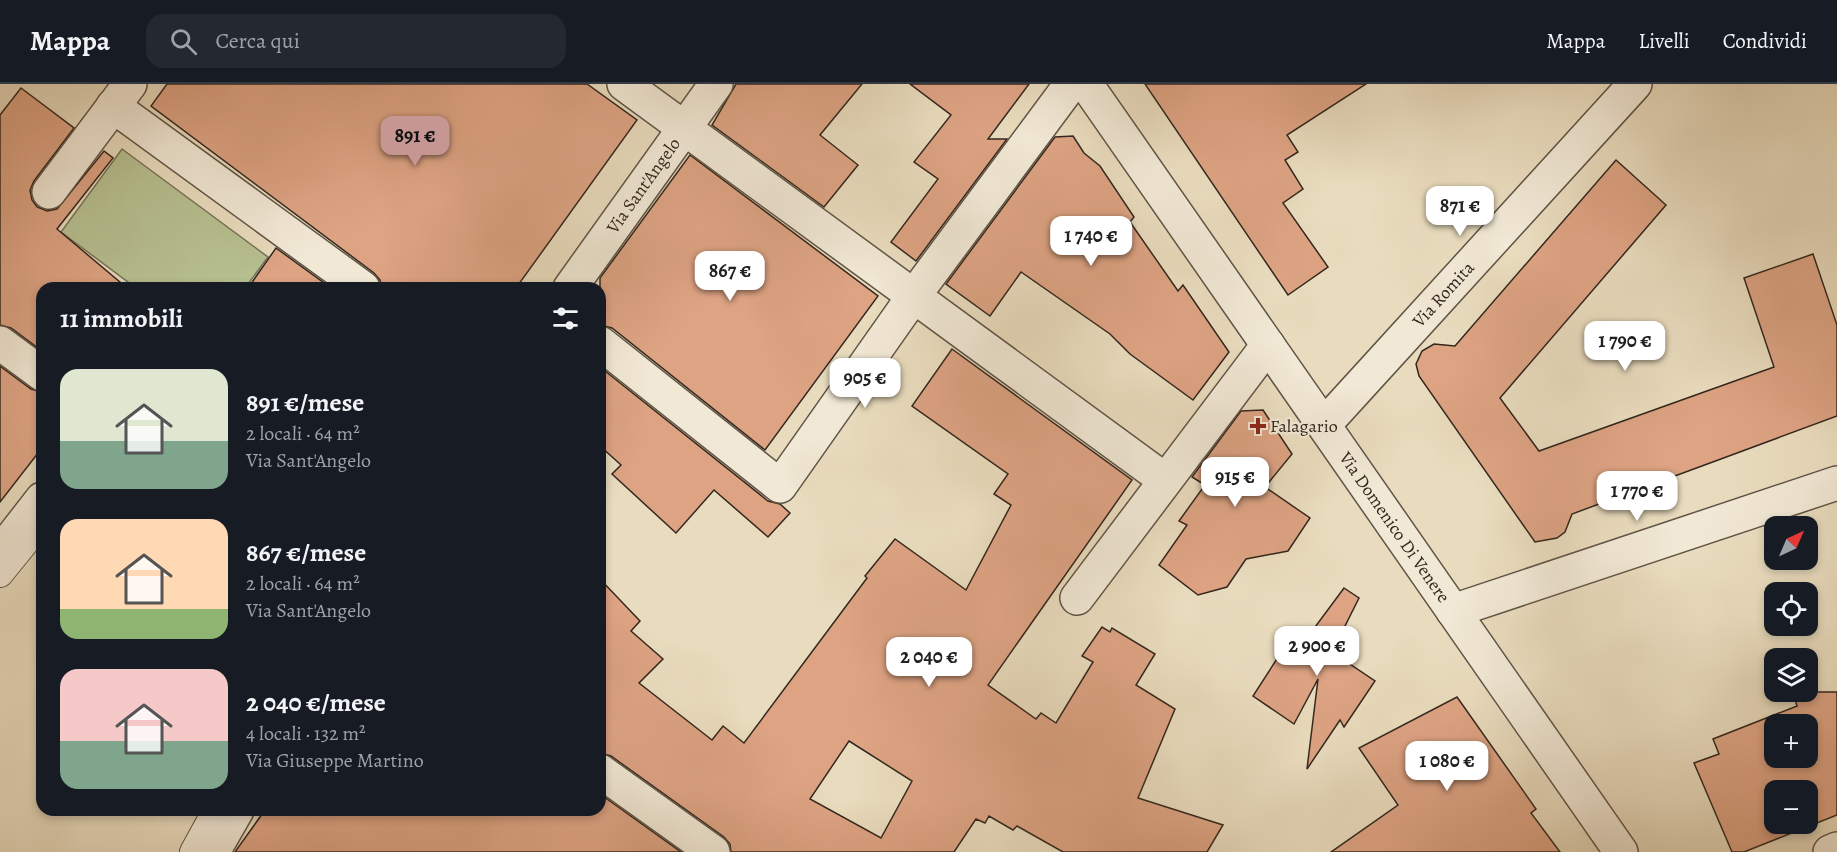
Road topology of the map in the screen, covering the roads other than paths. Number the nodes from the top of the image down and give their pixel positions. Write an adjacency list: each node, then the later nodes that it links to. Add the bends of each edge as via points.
1 (624, 84): 7 (street)
2 (716, 84): 7 (street, Via Sant'Angelo)
3 (1071, 84): 11 (street)
4 (1086, 84): 13 (street, Via Domenico Di Venere)
5 (1635, 84): 16 (street, Via Romita)
6 (122, 95): 8 (street); 9 (street)
7 (683, 129): 10 (street, Via Sant'Angelo); 11 (street)
8 (49, 192)
9 (356, 282)
10 (574, 282)
11 (913, 297): 14 (street, via 780,486); 17 (street)
12 (0, 343): 15 (street)
13 (1268, 345): 16 (street, Via Domenico Di Venere); 17 (street)
14 (606, 348)
15 (36, 370)
16 (1324, 425): 24 (street, Via Domenico Di Venere)
17 (1165, 480): 23 (street)
18 (1837, 483): 24 (street)
19 (36, 507): 21 (street)
20 (36, 528): 22 (street)
21 (0, 552)
22 (0, 574)
23 (1077, 598)
24 (1453, 611): 32 (street, Via Domenico Di Venere)
25 (606, 775): 31 (street)
26 (213, 816): 29 (street)
27 (234, 816): 30 (street)
28 (1837, 849): 33 (street)
29 (193, 852)
30 (213, 852)
31 (713, 852)
32 (1621, 852)
33 (1830, 852)

